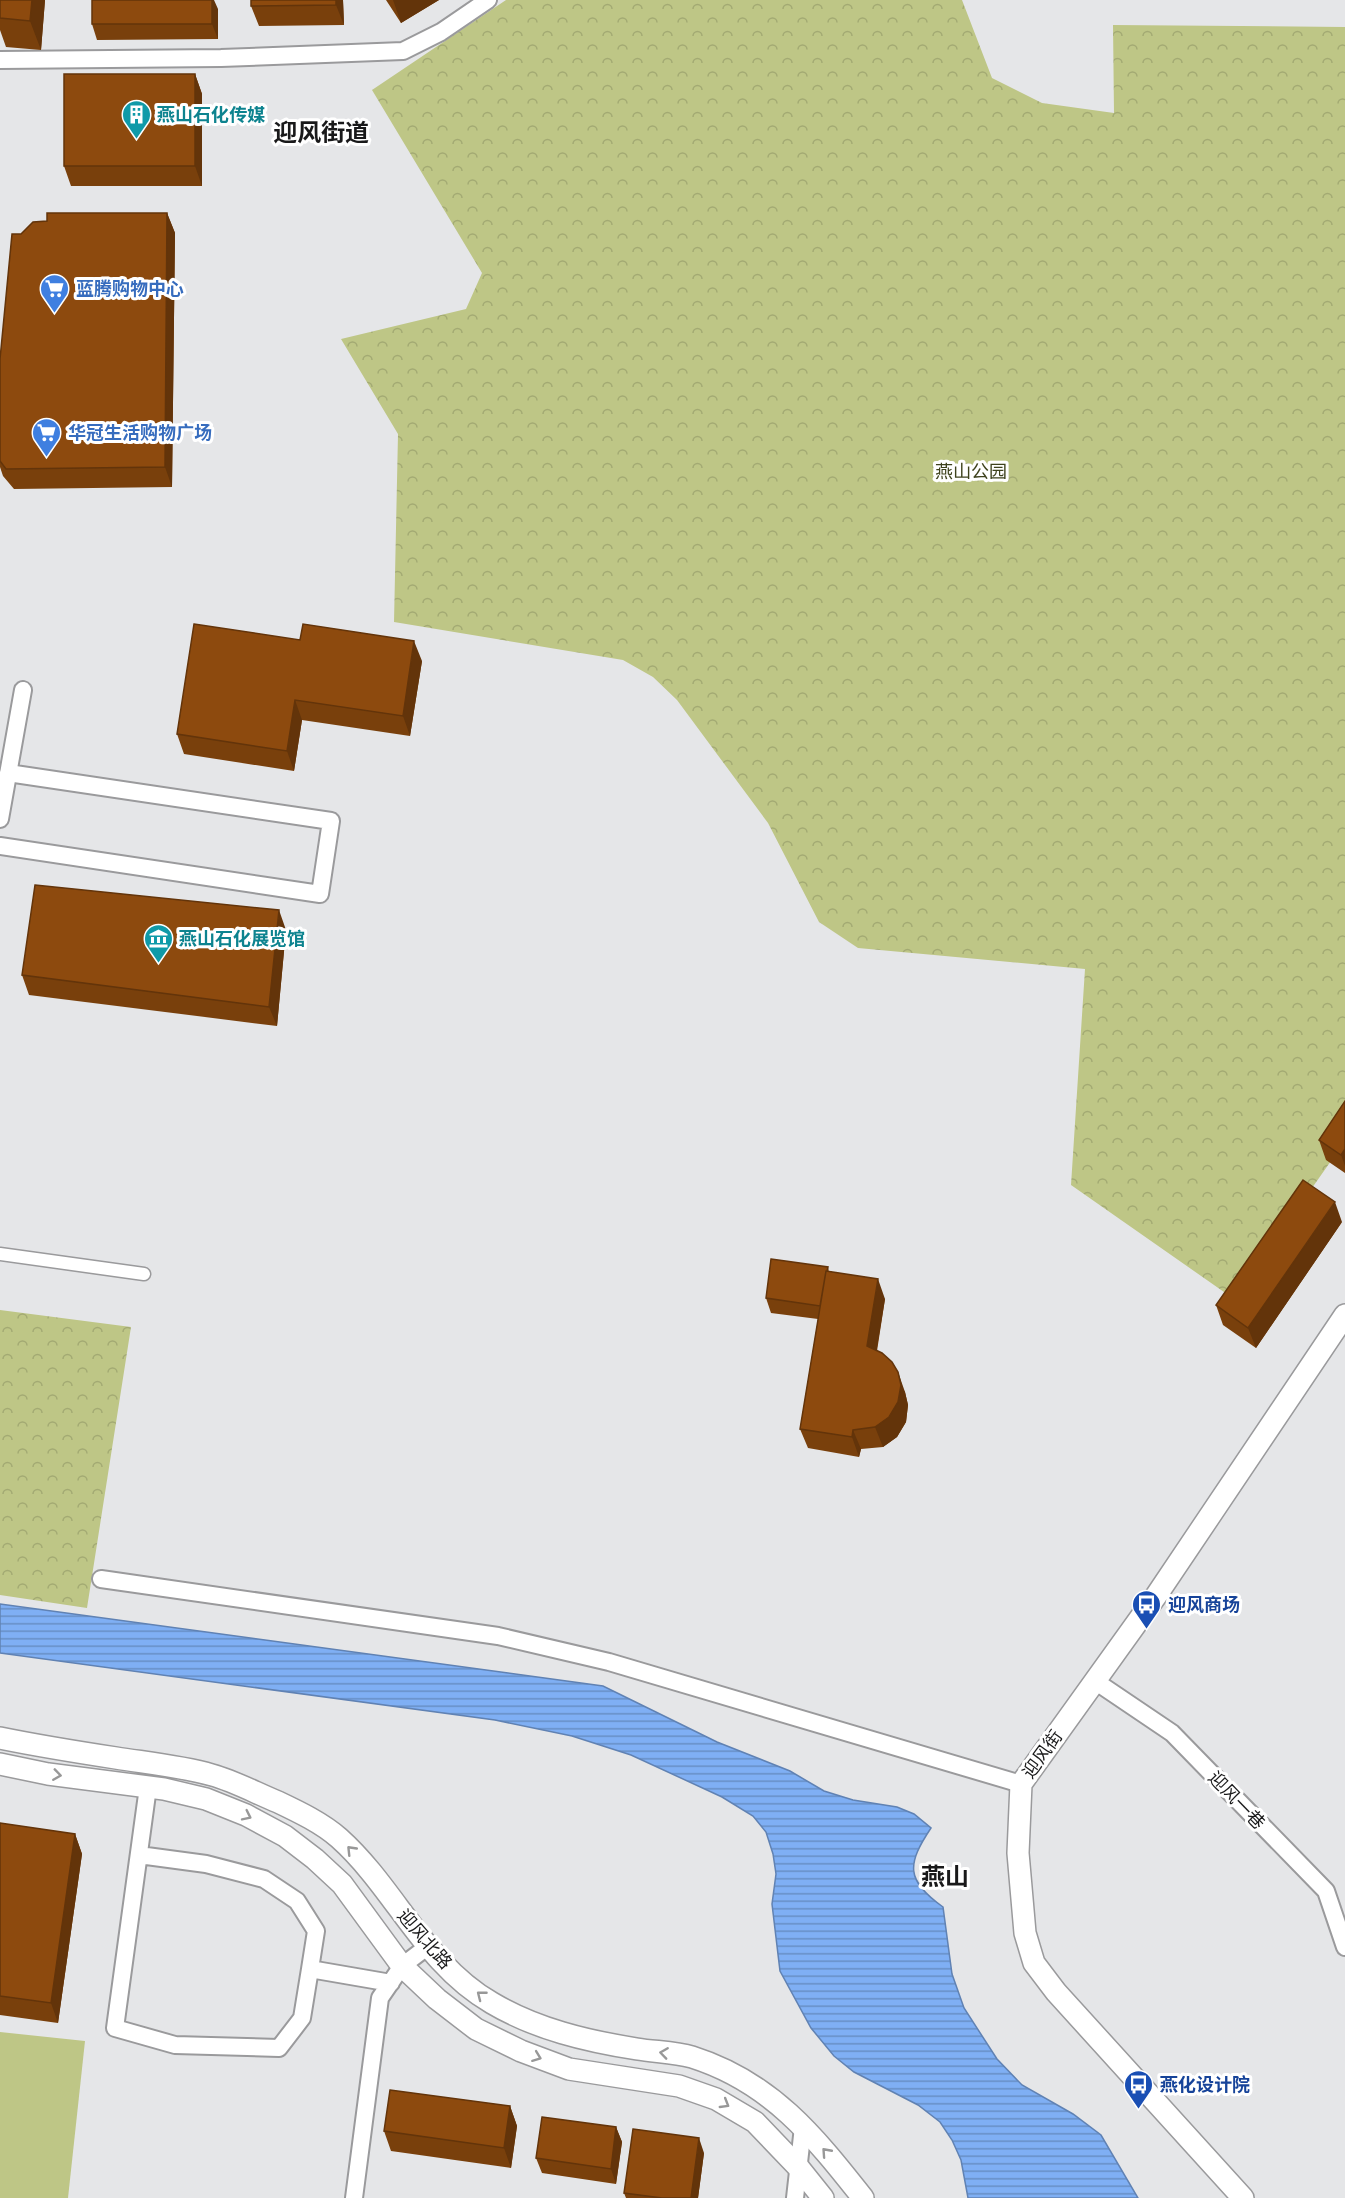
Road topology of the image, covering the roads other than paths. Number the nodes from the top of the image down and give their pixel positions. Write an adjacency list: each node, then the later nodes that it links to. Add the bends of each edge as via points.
1 (488, 0): 2 (street, via 441,32 403,51)
2 (0, 60)
3 (23, 690): 4 (street)
4 (8, 773): 5 (street); 6 (street, via 331,821 320,894)
5 (0, 819)
6 (0, 846)
7 (0, 1254): 8 (street)
8 (144, 1274)
9 (1345, 1315): 11 (street, 迎风街)
10 (101, 1579): 14 (street, via 498,1636 609,1662)
11 (1095, 1681): 14 (street, 迎风街); 18 (street, 迎风一巷, via 1173,1733 1326,1892)
12 (0, 1738): 17 (street, 迎风北路, one-way to 12, via 365,1865 338,1838 301,1813 213,1775)
13 (0, 1764): 15 (street, 迎风北路, one-way to 15)
14 (1021, 1784): 27 (street, 迎风街, via 1018,1853 1025,1933 1034,1963)
15 (148, 1787): 16 (street); 20 (street, 迎风北路, one-way to 20, via 206,1799 285,1836 342,1884)
16 (139, 1855): 19 (street, via 206,1864 272,1884 297,1901 316,1930); 19 (street, via 116,2028 175,2045 279,2048 302,2019)
17 (427, 1947): 20 (street); 21 (street, 迎风北路, one-way to 17, via 780,2104 733,2074 690,2057 588,2041 532,2023 490,2002)
18 (1345, 1947)
19 (310, 1969): 20 (street)
20 (396, 1975): 22 (street, 迎风北路, one-way to 22, via 437,1999 476,2029 521,2051 569,2069 680,2086 716,2098 755,2122); 23 (street, via 381,1998)
21 (803, 2127): 22 (street); 26 (street, 迎风北路, one-way to 21)
22 (799, 2168): 24 (street); 25 (street, 迎风北路)
23 (354, 2198)
24 (795, 2198)
25 (823, 2198)
26 (863, 2198)
27 (1243, 2198)

